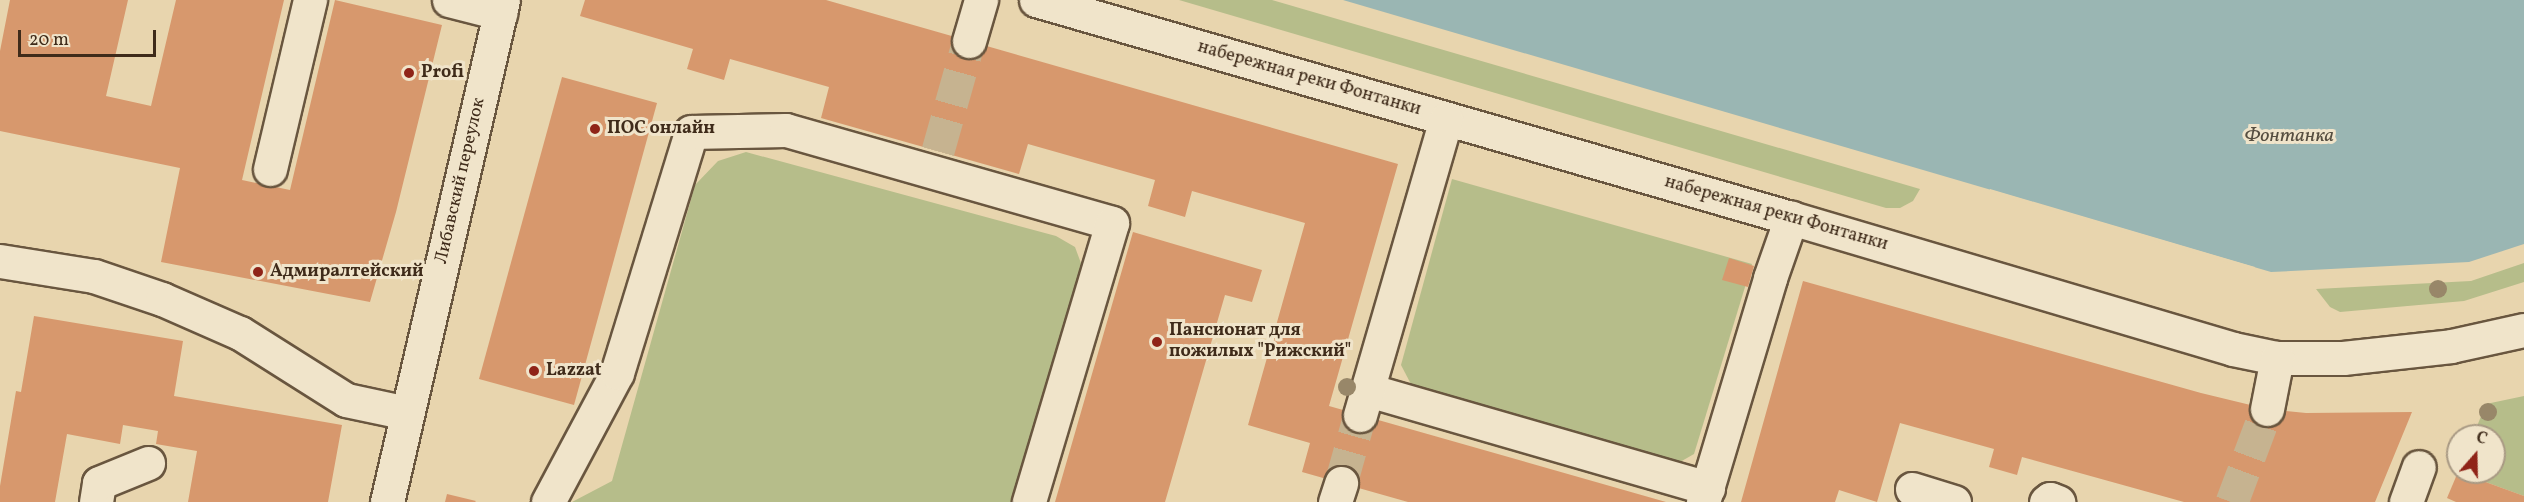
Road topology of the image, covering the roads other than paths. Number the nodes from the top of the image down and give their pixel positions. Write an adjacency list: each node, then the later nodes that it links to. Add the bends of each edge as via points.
1 (310, 0): 8 (street)
2 (449, 0): 5 (street)
3 (981, 0): 6 (street)
4 (1036, 0): 7 (street, набережная реки Фонтанки)
5 (502, 6): 14 (street, Либавский переулок)
6 (969, 41)
7 (1446, 119): 9 (street, набережная реки Фонтанки); 18 (street, via 1364,402)
8 (270, 169)
9 (1791, 218): 12 (street, набережная реки Фонтанки, via 2233,349); 18 (street)
10 (0, 261): 14 (street, via 94,276 162,299 240,333 346,400)
11 (2524, 330): 12 (street, набережная реки Фонтанки, via 2451,346 2343,358)
12 (2277, 358): 13 (street)
13 (2267, 409)
14 (407, 413): 20 (street, Либавский переулок)
15 (148, 462): 19 (street, via 99,483)
16 (2419, 467): 26 (street)
17 (1912, 489): 23 (street)
18 (1705, 495)
19 (96, 502)
20 (387, 502)
21 (548, 502): 22 (street, via 617,374 692,132 786,130 935,161 1112,223)
22 (1029, 502)
23 (1954, 502)
24 (2046, 502): 25 (street)
25 (2058, 502)
26 (2406, 502)

